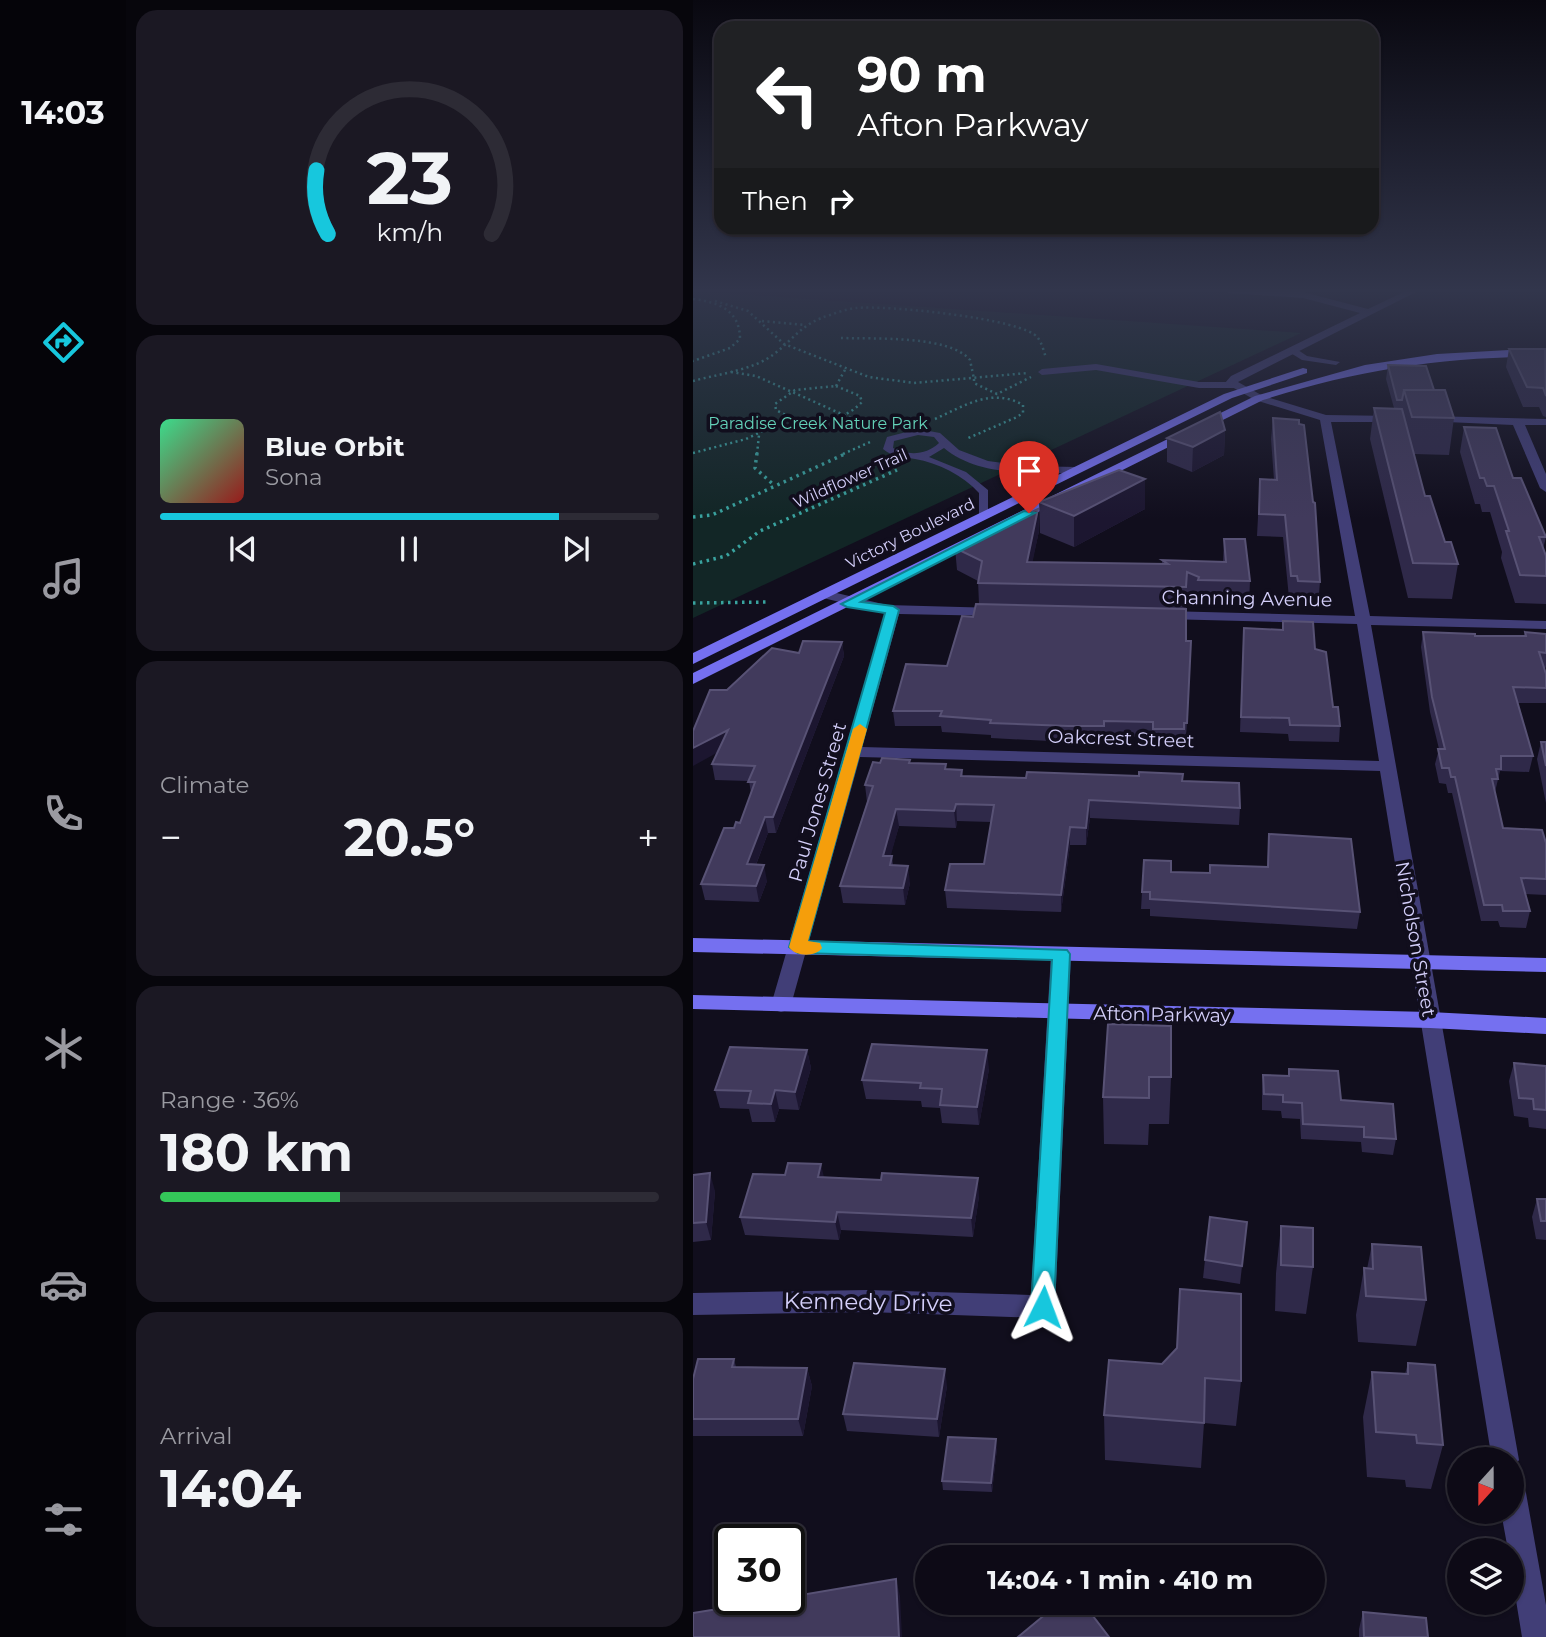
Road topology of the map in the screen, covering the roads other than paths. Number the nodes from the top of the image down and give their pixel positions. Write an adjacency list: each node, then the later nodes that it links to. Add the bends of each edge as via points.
1 (1258, 366): 5 (street, via 1235,378 1231,383)
2 (1319, 366): 5 (main road, Victory Boulevard)
3 (1372, 366): 6 (main road, Victory Boulevard)
4 (1042, 372): 5 (lane, via 1097,367)
5 (1238, 388): 6 (street); 12 (main road, Victory Boulevard)
6 (1259, 398): 7 (street); 16 (main road, Victory Boulevard)
7 (1325, 418): 8 (street); 20 (street, Nicholson Street)
8 (1517, 421): 9 (street); 13 (street)
9 (1546, 422)
10 (945, 445): 11 (lane); 11 (lane, via 937,435 918,432 897,435 887,444 893,453); 12 (lane, via 984,463 1009,468)
11 (918, 457): 14 (lane, via 956,470 977,484 984,492)
12 (1077, 470): 14 (main road, Victory Boulevard)
13 (1546, 488)
14 (983, 516): 15 (main road, Victory Boulevard)
15 (824, 594): 16 (street); 22 (main road, Victory Boulevard)
16 (847, 604): 17 (street); 23 (main road, Victory Boulevard)
17 (893, 610): 18 (street); 24 (street, Paul Jones Street)
18 (1017, 612)
19 (1155, 615): 20 (street, Channing Avenue)
20 (1363, 619): 21 (street, Channing Avenue); 25 (street, Nicholson Street)
21 (1546, 625)
22 (693, 659)
23 (693, 679)
24 (854, 752): 25 (street, Oakcrest Street); 27 (street, Paul Jones Street)
25 (1387, 766): 29 (street, Nicholson Street)
26 (693, 945): 27 (main road)
27 (798, 947): 28 (main road); 32 (street, Paul Jones Street)
28 (1061, 954): 29 (main road); 33 (street)
29 (1420, 961): 30 (main road); 34 (street, Nicholson Street)
30 (1546, 965)
31 (693, 1002): 32 (main road, Afton Parkway)
32 (781, 1005): 33 (main road, Afton Parkway)
33 (1058, 1011): 34 (main road, Afton Parkway); 36 (street, Kennedy Drive, via 1043,1307 790,1299)
34 (1430, 1020): 35 (main road, Afton Parkway); 37 (street, Nicholson Street)
35 (1546, 1027)
36 (693, 1304)
37 (1504, 1447)
38 (1517, 1524): 39 (street)
39 (1537, 1637)

